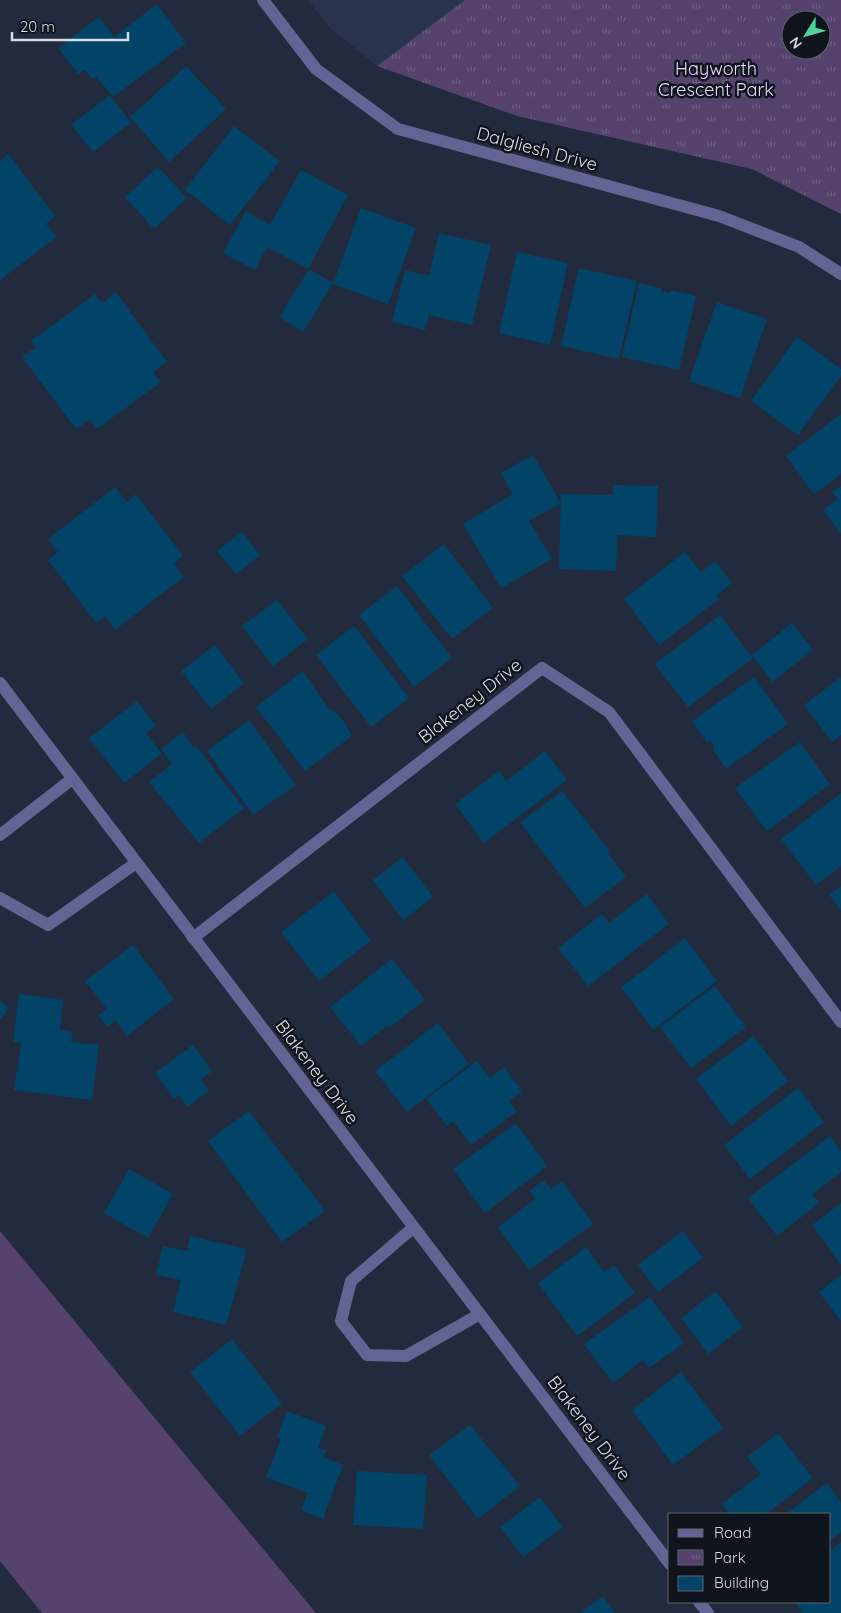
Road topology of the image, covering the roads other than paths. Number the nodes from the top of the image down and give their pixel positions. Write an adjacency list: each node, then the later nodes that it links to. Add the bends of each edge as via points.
1 (263, 0): 2 (street, Dalgliesh Drive, via 316,69 398,129 719,216 799,247)
2 (841, 274)
3 (0, 683): 4 (street, Blakeney Drive)
4 (72, 779): 5 (street); 6 (street, Blakeney Drive)
5 (0, 835)
6 (136, 863): 7 (street, via 48,925); 8 (street, Blakeney Drive)
7 (0, 898)
8 (193, 938): 9 (street, Blakeney Drive, via 542,668 609,712); 10 (street, Blakeney Drive)
9 (841, 1022)
10 (414, 1227): 11 (street, Blakeney Drive); 11 (street, via 351,1281 341,1321 367,1356 406,1356)
11 (480, 1314): 12 (street, Blakeney Drive)
12 (668, 1561)
13 (700, 1603): 14 (street)
14 (708, 1613)

